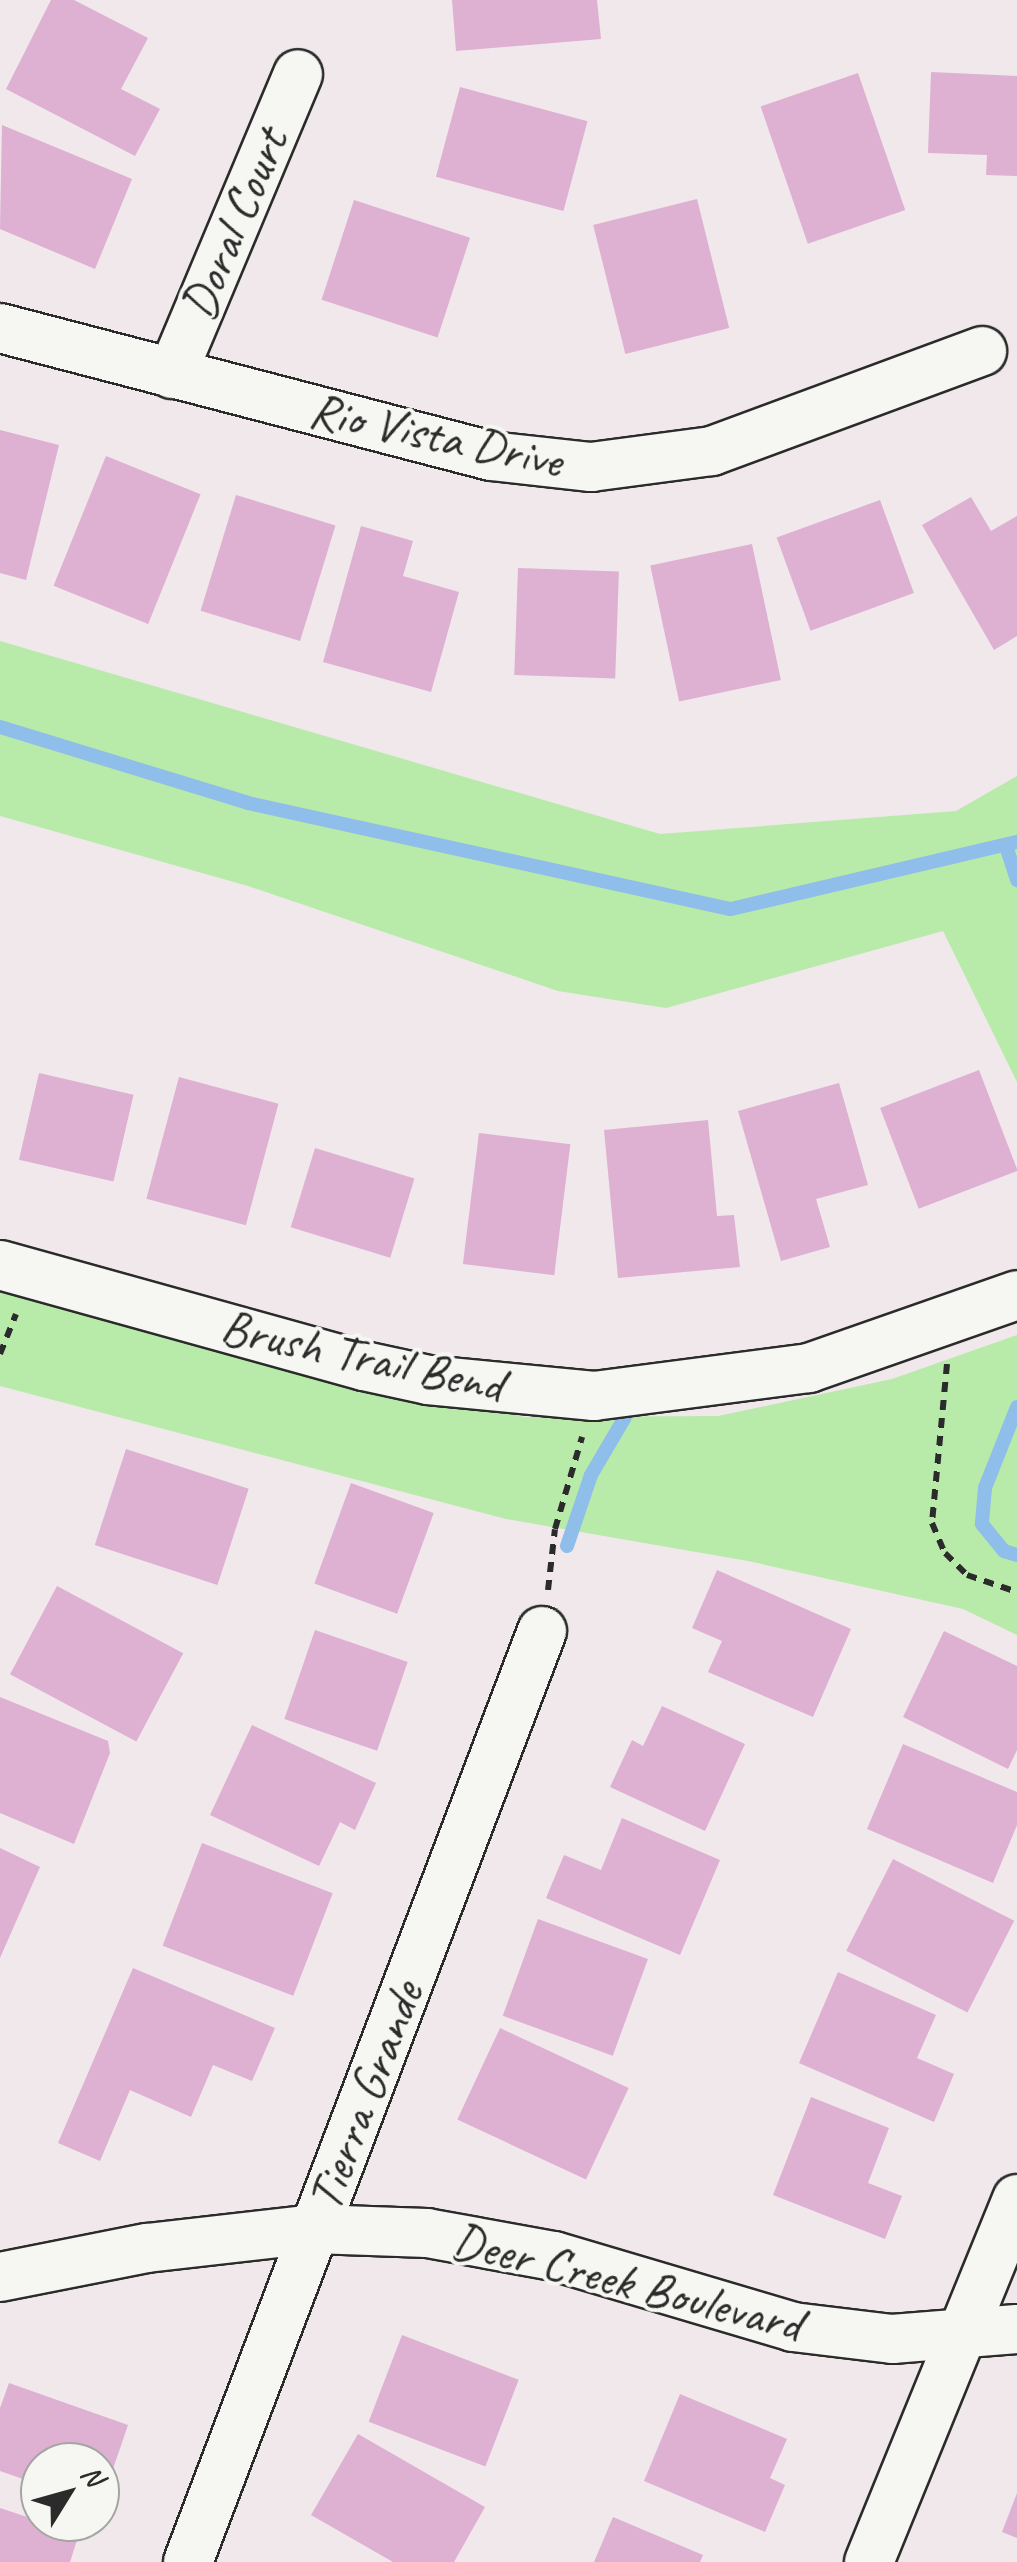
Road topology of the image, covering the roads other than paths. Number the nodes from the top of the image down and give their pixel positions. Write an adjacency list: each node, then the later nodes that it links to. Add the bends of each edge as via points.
1 (298, 74): 4 (street, Doral Court)
2 (0, 328): 4 (street, Rio Vista Drive)
3 (982, 351): 4 (street, Rio Vista Drive, via 712,451 591,467 491,456)
4 (172, 374)
5 (0, 1265): 6 (street, Brush Trail Bend, via 364,1366 428,1380 594,1396 810,1368)
6 (1017, 1295)
7 (542, 1631): 9 (street, Tierra Grande)
8 (1017, 2199): 12 (street)
9 (314, 2229): 10 (street, Deer Creek Boulevard, via 147,2248); 12 (street, Deer Creek Boulevard, via 427,2233 554,2256 793,2326 892,2338); 13 (street, Tierra Grande)
10 (0, 2277)
11 (1017, 2330): 12 (street, Deer Creek Boulevard)
12 (964, 2336): 14 (street)
13 (188, 2562)
14 (869, 2562)

